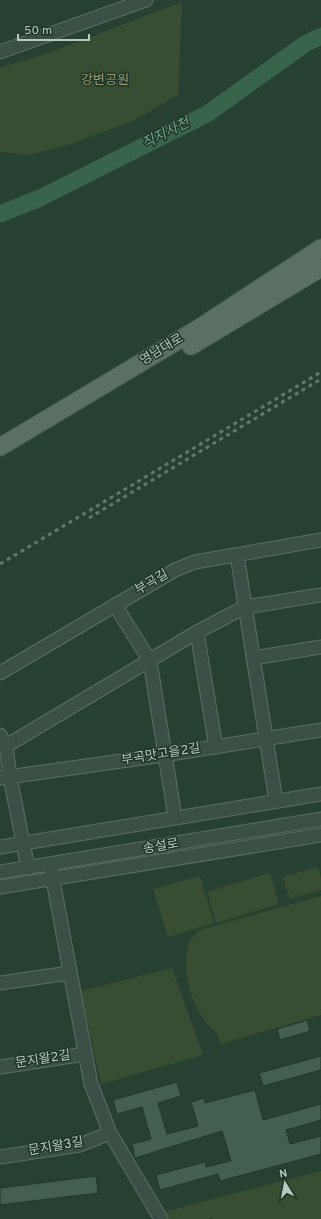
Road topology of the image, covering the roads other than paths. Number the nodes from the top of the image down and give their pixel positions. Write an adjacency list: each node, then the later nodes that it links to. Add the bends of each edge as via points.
1 (146, 0): 2 (street)
2 (0, 52)
3 (317, 250): 5 (main road, 영남대로, via 199,328)
4 (321, 268): 6 (main road, 영남대로)
5 (0, 447)
6 (0, 460)
7 (321, 540): 8 (street, 부곡길)
8 (237, 555): 10 (street, 부곡길, via 195,562 175,570); 11 (street)
9 (321, 595): 11 (street)
10 (115, 605): 15 (street); 16 (street, 부곡길)
11 (245, 607): 12 (street); 14 (street)
12 (197, 632): 15 (street); 20 (street)
13 (321, 647): 14 (street)
14 (253, 658): 18 (street)
15 (150, 661): 19 (street); 21 (street)
16 (0, 673)
17 (321, 730): 18 (street, 부곡맛고을2길)
18 (266, 739): 20 (street, 부곡맛고을2길); 24 (street)
19 (3, 740): 22 (street)
20 (216, 747): 21 (street, 부곡맛고을2길)
21 (164, 755): 22 (street, 부곡맛고을2길); 25 (street)
22 (5, 777): 28 (street)
23 (321, 794): 24 (street)
24 (276, 801): 25 (street)
25 (174, 817): 28 (street)
26 (321, 820): 30 (street, 송설로)
27 (321, 835): 33 (street, 송설로)
28 (24, 842): 29 (street); 31 (street)
29 (0, 846)
30 (50, 864): 31 (street, 송설로); 33 (street)
31 (28, 868): 32 (street, 송설로)
32 (0, 872)
33 (52, 878): 34 (street, 송설로); 35 (street)
34 (0, 887)
35 (69, 973): 36 (street); 37 (street)
36 (0, 983)
37 (85, 1054): 38 (street, 문지왈2길); 39 (street, via 91,1084)
38 (0, 1067)
39 (110, 1133): 40 (street, 문지왈3길, via 80,1145); 41 (street)
40 (0, 1157)
41 (160, 1219)

